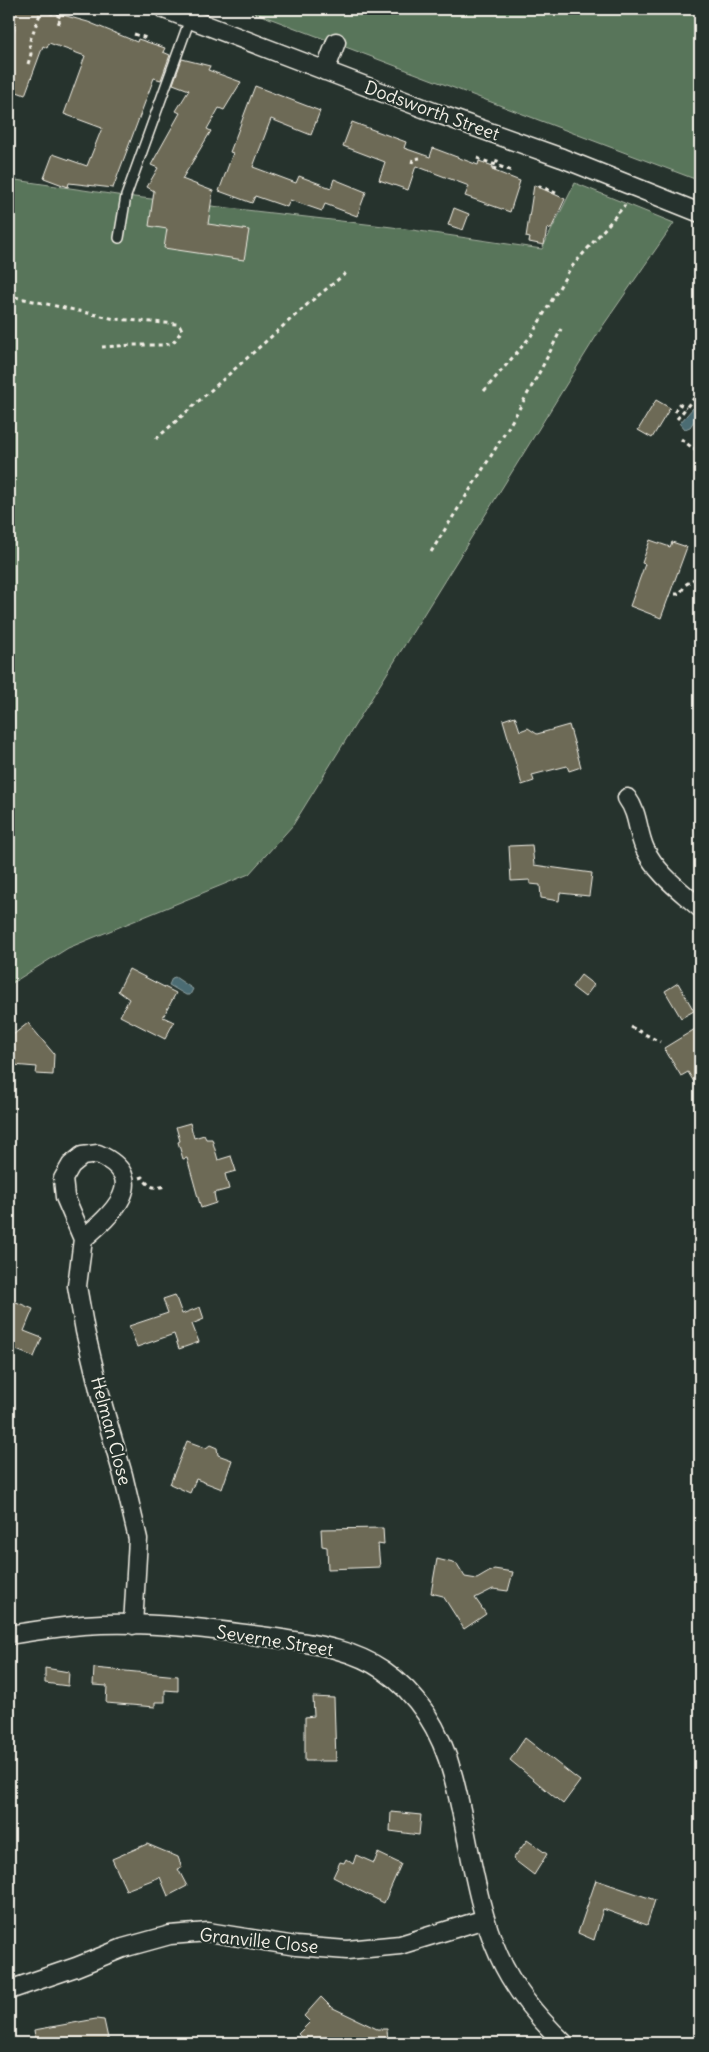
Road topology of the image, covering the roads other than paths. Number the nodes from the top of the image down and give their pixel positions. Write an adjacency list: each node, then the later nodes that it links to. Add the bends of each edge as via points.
1 (164, 9): 2 (street, Dodsworth Street)
2 (190, 18): 4 (street, Dodsworth Street); 6 (lane, via 126,196)
3 (336, 42): 4 (street)
4 (326, 71): 5 (street, Dodsworth Street)
5 (700, 212)
6 (119, 238)
7 (627, 798): 8 (street, via 634,806 645,849 660,872)
8 (700, 908)
9 (84, 1239): 9 (street, via 116,1208 123,1194 122,1170 98,1154 82,1156 71,1165 63,1179 65,1197); 10 (street, Helman Close, via 77,1286 85,1331 138,1539)
10 (133, 1624): 11 (street, Severne Street, via 101,1624); 12 (street, Severne Street, via 232,1632 316,1644 350,1653 383,1670 425,1712 440,1736 453,1774)
11 (9, 1635)
12 (485, 1920): 13 (street, Granville Close, via 400,1945 347,1950 296,1946 208,1932 170,1935 123,1948); 14 (street, Severne Street, via 511,1979 529,2006)
13 (9, 1990)
14 (564, 2043)

